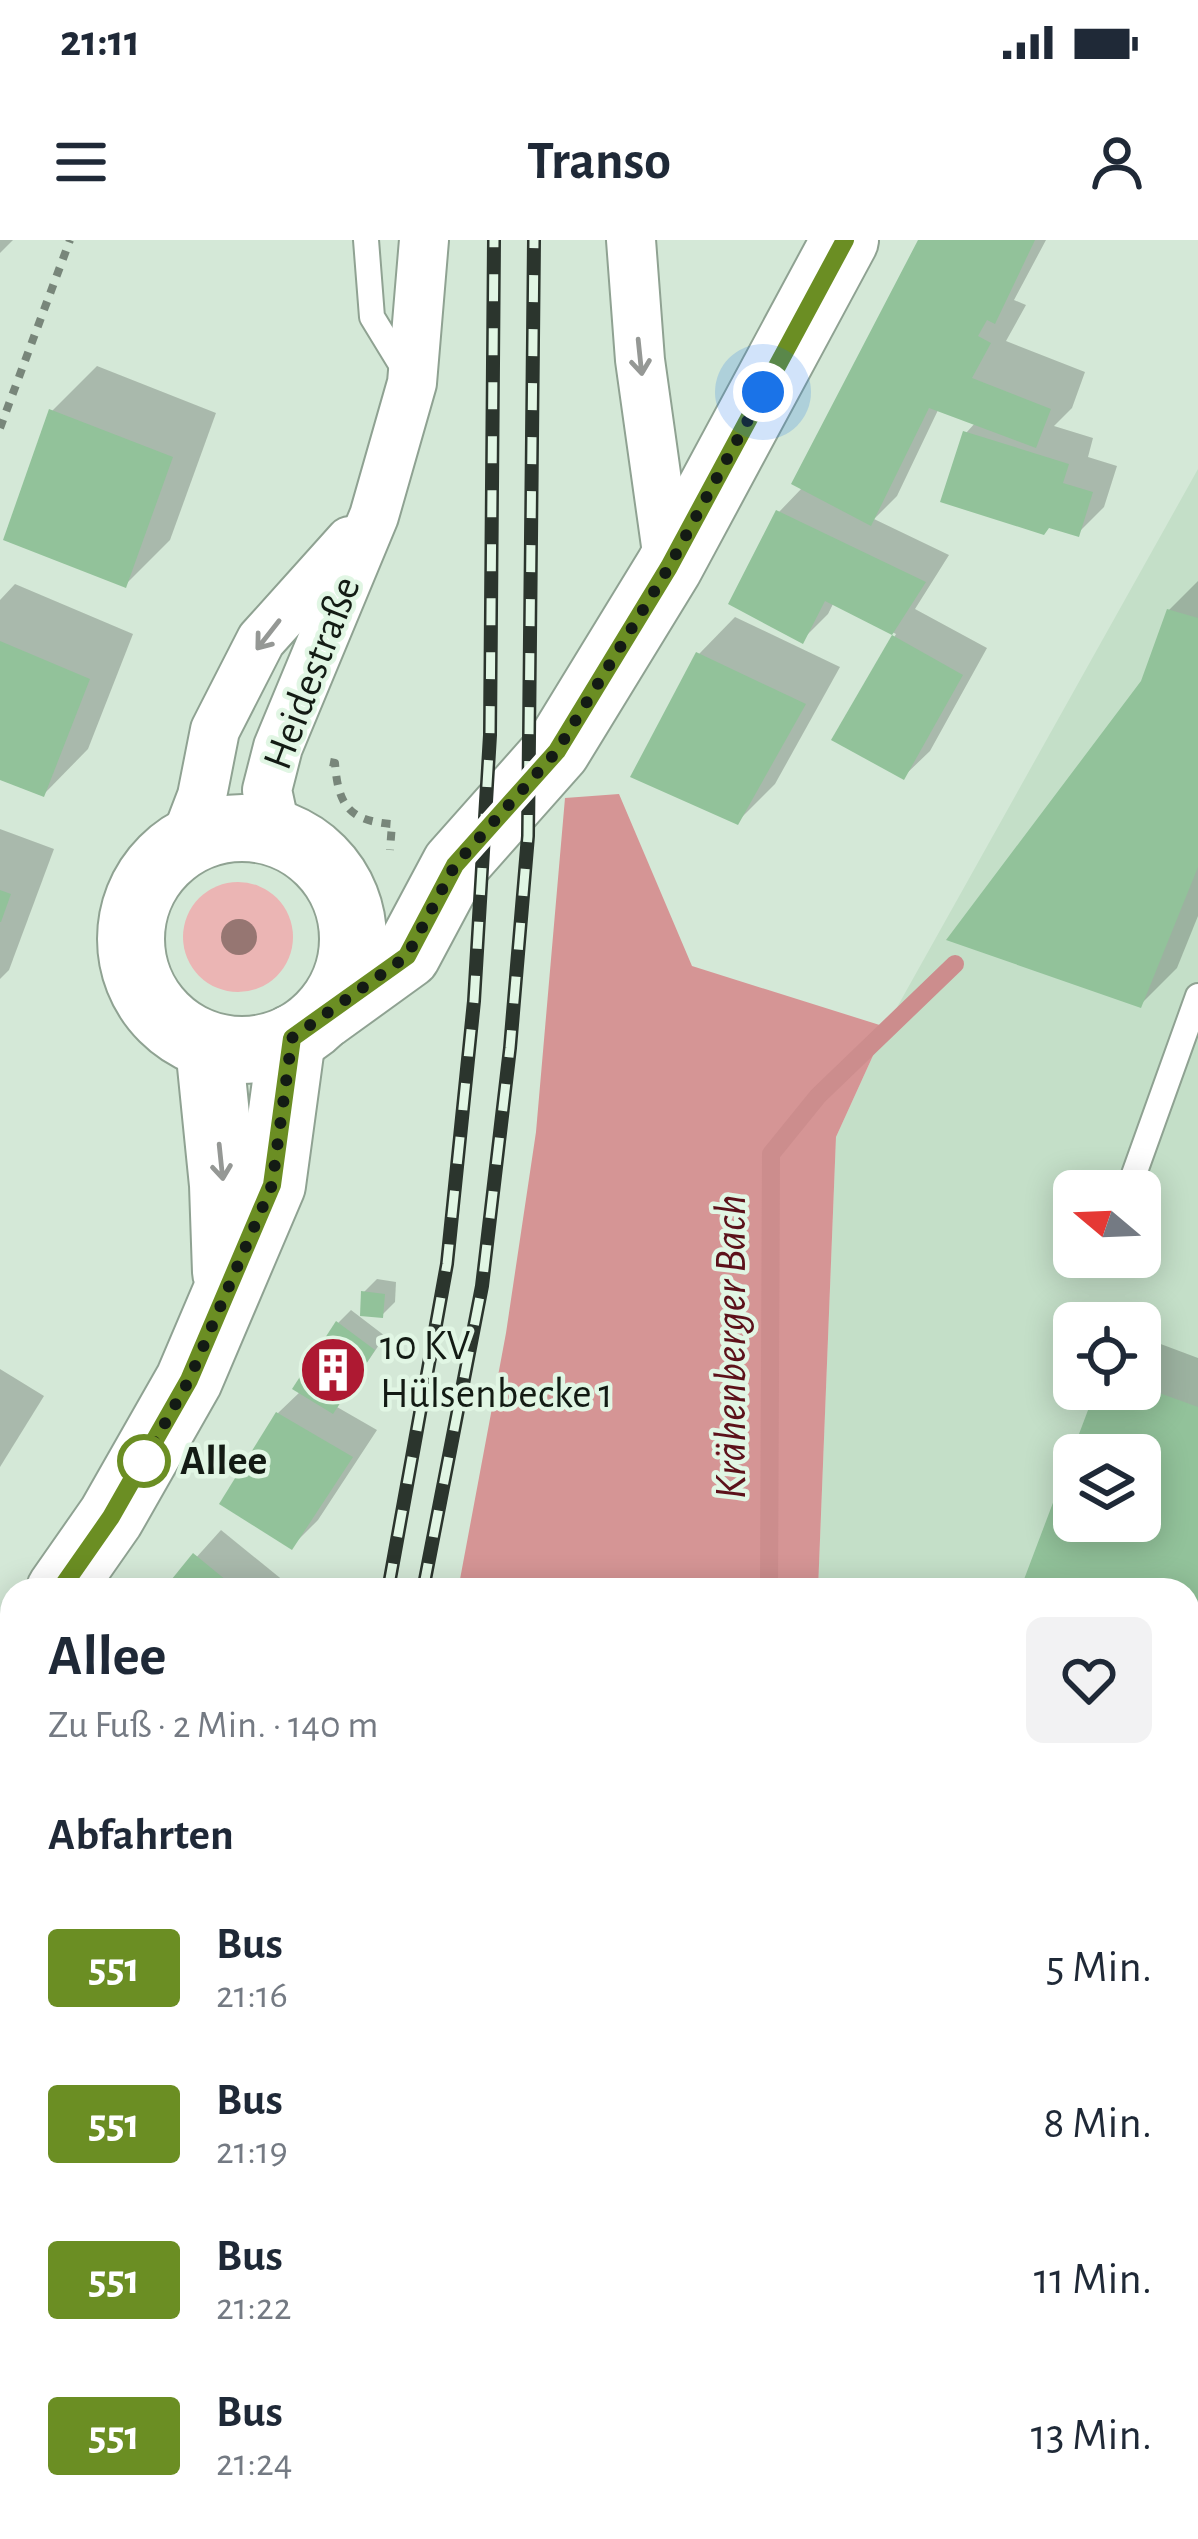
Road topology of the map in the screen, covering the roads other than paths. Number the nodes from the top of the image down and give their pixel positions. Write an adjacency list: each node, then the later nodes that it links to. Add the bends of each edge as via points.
1 (366, 240): 5 (lane, via 372,316)
2 (424, 240): 5 (street, Heidestraße)
3 (631, 240): 7 (street, one-way to 7)
4 (845, 240): 7 (main road)
5 (412, 383): 6 (street, Heidestraße)
6 (374, 516): 8 (street, Heidestraße, via 278,747 267,790); 9 (street, Heidestraße, one-way to 9, via 261,640 215,730)
7 (669, 567): 10 (main road, via 557,751)
8 (276, 832): 9 (main road, via 229,827); 11 (main road)
9 (184, 843): 14 (main road, via 153,871 135,905 131,956 166,1021)
10 (455, 865): 11 (main road); 13 (main road, via 407,956)
11 (362, 880): 13 (main road, via 345,981)
12 (1198, 996): 15 (lane)
13 (308, 1027): 14 (main road, via 257,1050); 16 (main road, via 272,1185)
14 (209, 1046): 16 (main road, one-way to 16)
15 (1136, 1170)
16 (226, 1288): 17 (main road, via 189,1380)
17 (69, 1578)

